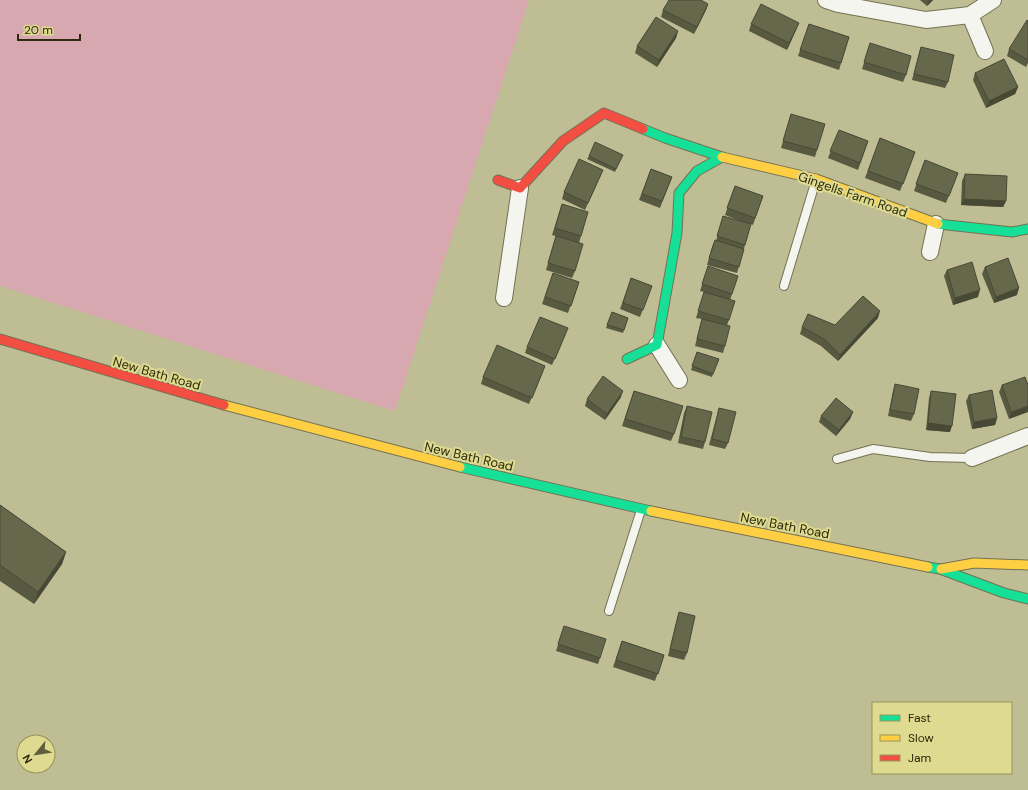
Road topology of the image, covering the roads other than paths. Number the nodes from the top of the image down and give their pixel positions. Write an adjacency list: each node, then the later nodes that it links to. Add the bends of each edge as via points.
1 (826, 0): 3 (street, via 926,20)
2 (993, 0): 3 (street)
3 (970, 15): 4 (street)
4 (985, 51)
5 (722, 157): 6 (main road, Gingells Farm Road); 8 (main road, Gingells Farm Road, via 665,138 604,113 563,141); 15 (main road, via 697,171 679,193 677,233)
6 (816, 179): 9 (main road, Gingells Farm Road); 12 (lane)
7 (498, 180): 8 (main road)
8 (520, 188): 13 (street)
9 (936, 224): 10 (main road, Gingells Farm Road, via 1012,232); 11 (street)
10 (1028, 229)
11 (930, 252)
12 (784, 286)
13 (504, 298)
14 (0, 339): 21 (main road, New Bath Road, via 253,414 433,461)
15 (657, 345): 16 (main road); 17 (street)
16 (627, 359)
17 (680, 380)
18 (1028, 436): 19 (street)
19 (972, 458): 20 (lane, via 930,457 874,449)
20 (837, 459)
21 (641, 509): 23 (main road, New Bath Road); 25 (lane)
22 (1028, 565): 23 (main road, New Bath Road, via 974,563)
23 (940, 569): 24 (main road, New Bath Road, via 1004,593)
24 (1028, 599)
25 (609, 611)

